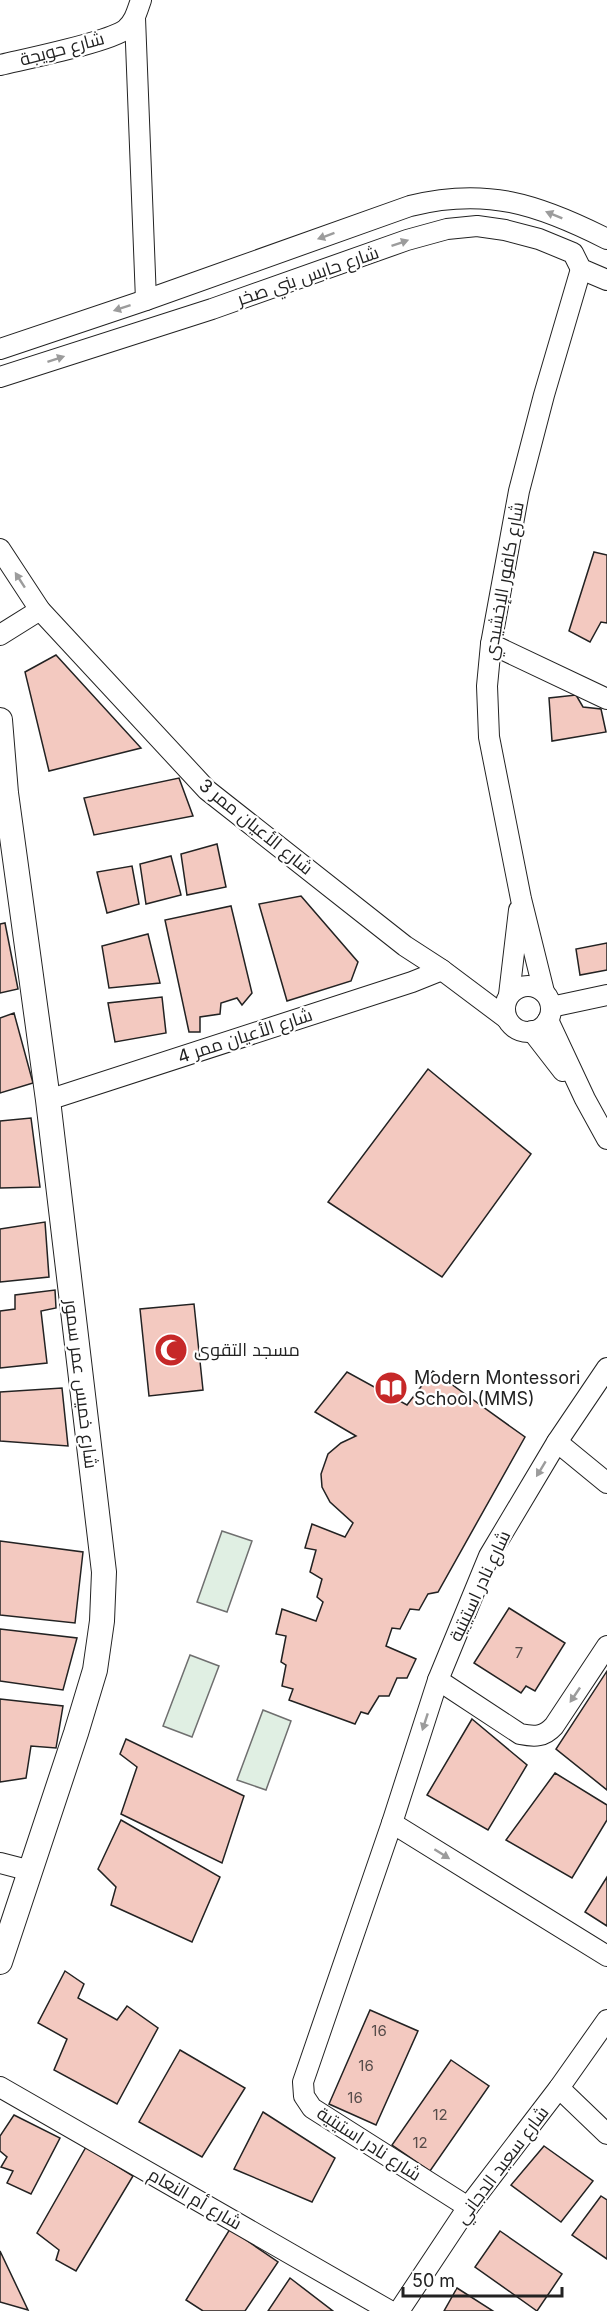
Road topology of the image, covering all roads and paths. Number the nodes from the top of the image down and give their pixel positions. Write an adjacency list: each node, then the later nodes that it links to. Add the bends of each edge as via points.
1 (138, 9): 2 (street, شارع حويجة, via 125,30 107,38); 6 (street)
2 (0, 65)
3 (607, 239): 6 (street, شارع حابس بني صخر, one-way to 6, via 541,209 509,201 472,196 440,198)
4 (581, 269): 5 (street, شارع حابس بني صخر); 8 (street, شارع حابس بني صخر, one-way to 4, via 447,229 477,226 539,239 573,253); 12 (street, شارع كافور الإخشيدي, via 519,491)
5 (607, 280)
6 (146, 300): 7 (street, شارع حابس بني صخر, one-way to 7)
7 (0, 349)
8 (0, 377)
9 (0, 549): 10 (street, شارع الأعيان ممر 3, one-way to 9)
10 (40, 610): 11 (street); 18 (street, شارع الأعيان ممر 3, via 207,790 405,946)
11 (0, 635)
12 (491, 644): 13 (street); 17 (street, شارع كافور الإخشيدي, via 489,737)
13 (607, 699)
14 (0, 720): 16 (street, شارع خميس عمر سمور)
15 (0, 767): 16 (street, شارع خميس عمر سمور)
16 (6, 793): 23 (street, شارع خميس عمر سمور)
17 (521, 899): 20 (street, شارع كافور الإخشيدي); 21 (street, شارع كافور الإخشيدي)
18 (442, 970): 20 (street, شارع الأعيان ممر 3); 22 (street, شارع الأعيان ممر 3); 23 (street, شارع الأعيان ممر 4)
19 (607, 995): 21 (street)
20 (508, 996): 21 (street, via 517,988 536,987); 22 (street)
21 (544, 1013): 22 (street, via 518,1030); 24 (street, شارع كافور الإخشيدي)
22 (506, 1018)
23 (48, 1100): 32 (street, شارع خميس عمر سمور, via 104,1572 95,1670)
24 (607, 1139)
25 (607, 1368): 26 (street, شارع نادر استيتية)
26 (557, 1442): 27 (street); 29 (street, شارع نادر استيتية, one-way to 29, via 489,1556)
27 (607, 1483)
28 (607, 1646): 29 (street, one-way to 29, via 554,1726 542,1736 520,1734)
29 (438, 1680): 30 (street, شارع نادر استيتية, one-way to 30)
30 (392, 1823): 33 (street, one-way to 33); 39 (street, شارع نادر استيتية, via 310,2058 303,2082 304,2096 312,2108)
31 (0, 1863): 32 (street)
32 (31, 1871): 34 (street, شارع خميس عمر سمور)
33 (607, 1956)
34 (0, 1962)
35 (607, 2020): 37 (street, شارع سعيد الدجاني)
36 (0, 2087): 40 (street, شارع أم النعام)
37 (559, 2088): 38 (street); 39 (street, شارع سعيد الدجاني)
38 (607, 2134)
39 (468, 2207): 41 (street, شارع سعيد الدجاني)
40 (390, 2311)
41 (399, 2311)

